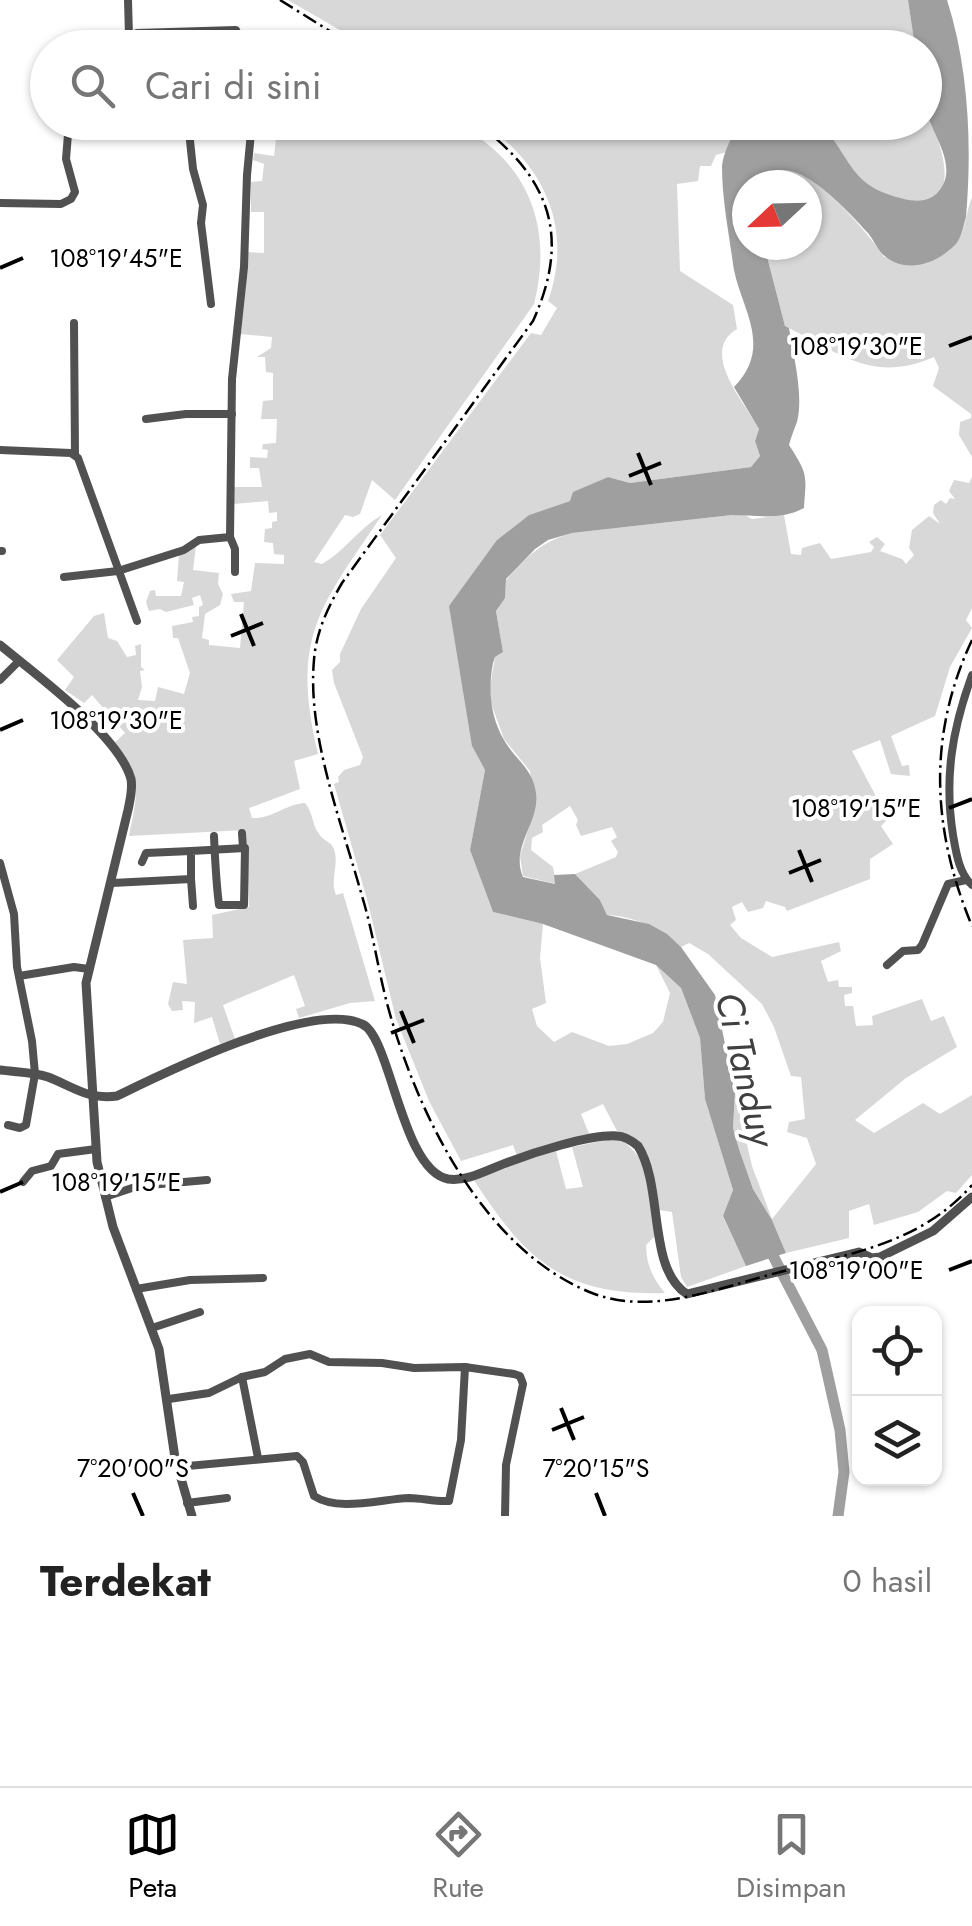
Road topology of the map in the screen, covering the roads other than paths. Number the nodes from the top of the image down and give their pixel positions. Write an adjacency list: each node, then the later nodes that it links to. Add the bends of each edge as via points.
1 (128, 0): 2 (street)
2 (130, 30)
3 (68, 140): 6 (street, via 71,200)
4 (190, 140): 7 (street)
5 (250, 140): 9 (street)
6 (0, 203)
7 (211, 304)
8 (74, 323): 12 (street)
9 (232, 414): 10 (street); 13 (street)
10 (146, 418)
11 (0, 450): 12 (street)
12 (75, 455): 14 (street)
13 (230, 537): 14 (street, via 199,540); 15 (street)
14 (118, 571): 16 (street); 17 (street)
15 (235, 572)
16 (64, 577)
17 (137, 621)
18 (0, 645): 19 (street)
19 (18, 660): 21 (street); 30 (street, via 84,717 130,776)
20 (972, 675): 31 (street, via 947,786 956,852)
21 (0, 680)
22 (242, 833): 24 (street)
23 (214, 836): 25 (street)
24 (242, 848): 25 (street); 25 (street, via 246,903 238,906 220,906)
25 (215, 850): 26 (street)
26 (191, 851): 27 (street, via 146,852); 29 (street)
27 (142, 862)
28 (0, 863): 35 (street, via 14,914)
29 (191, 878): 30 (street); 32 (street)
30 (112, 883): 34 (street)
31 (969, 883): 33 (street, via 948,884 922,945 903,950)
32 (193, 906)
33 (887, 965)
34 (89, 968): 35 (street); 38 (street)
35 (19, 976): 37 (street)
36 (0, 1070): 37 (street)
37 (35, 1074): 38 (street); 39 (street, via 26,1125)
38 (95, 1098): 40 (street); 44 (street, via 117,1096 236,1042 322,1021 357,1022 376,1037 407,1127 442,1177 465,1178 601,1138 618,1136 638,1146 653,1184 666,1266 678,1288 693,1294 859,1252 875,1258 891,1253 942,1225)
39 (8, 1126)
40 (96, 1149): 42 (street, via 58,1154); 43 (street)
41 (207, 1180): 43 (street, via 138,1186)
42 (23, 1182)
43 (105, 1197): 46 (street)
44 (972, 1197)
45 (264, 1278): 46 (street)
46 (136, 1289): 48 (street)
47 (200, 1312): 48 (street)
48 (152, 1328): 51 (street)
49 (465, 1368): 50 (street, via 329,1362 310,1354); 52 (street, via 449,1501 321,1500 300,1457); 57 (street, via 522,1378 506,1465)
50 (242, 1377): 51 (street, via 208,1393); 52 (street)
51 (169, 1399): 53 (street)
52 (258, 1458): 53 (street)
53 (177, 1467): 55 (street)
54 (227, 1498): 55 (street)
55 (188, 1502): 56 (street)
56 (192, 1516)
57 (505, 1516)

